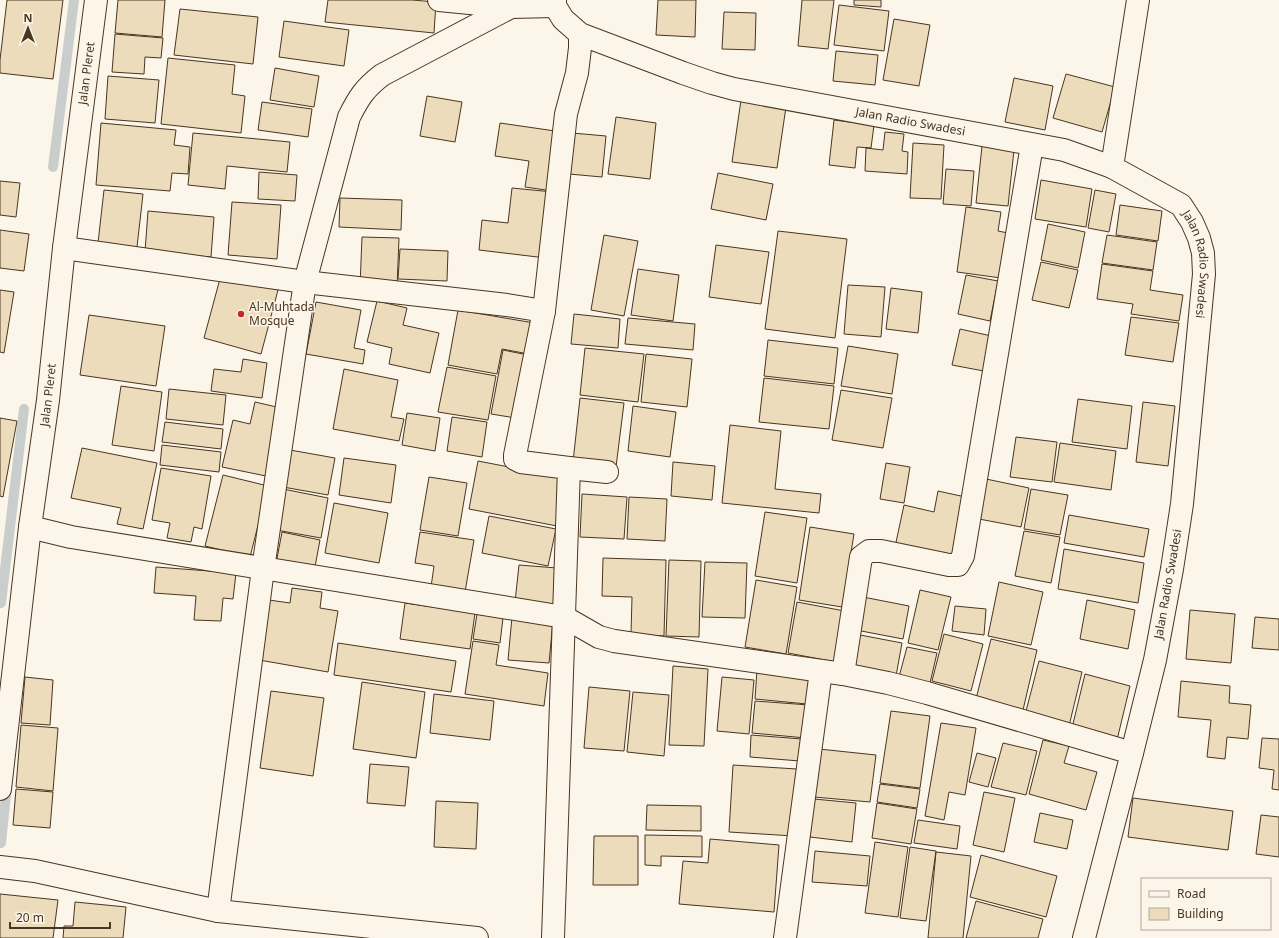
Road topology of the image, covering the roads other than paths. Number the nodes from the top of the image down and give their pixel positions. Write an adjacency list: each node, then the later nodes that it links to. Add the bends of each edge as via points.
1 (96, 0): 9 (street, Jalan Pleret)
2 (439, 0): 5 (street)
3 (1138, 0): 8 (street)
4 (555, 3): 5 (street); 6 (street, Jalan Radio Swadesi, via 563,19)
5 (510, 7): 10 (street, via 382,75 369,85 359,98 349,117)
6 (580, 34): 7 (street, Jalan Radio Swadesi, via 683,74 727,87); 11 (street, via 577,74 566,114)
7 (1032, 145): 8 (street, Jalan Radio Swadesi, via 1064,150); 18 (street, via 963,556 958,565 949,566 881,551 869,551 861,557)
8 (1112, 167): 20 (street, Jalan Radio Swadesi, via 1181,205 1192,222 1203,253 1204,274 1172,569 1155,660)
9 (70, 249): 10 (street); 14 (street, Jalan Pleret)
10 (305, 282): 11 (street); 15 (street)
11 (544, 311): 12 (street, via 515,455 521,462)
12 (569, 468): 13 (street); 16 (street)
13 (607, 472)
14 (33, 528): 15 (street, via 71,537); 19 (street, Jalan Pleret)
15 (263, 569): 16 (street); 23 (street)
16 (564, 617): 17 (street, via 598,637 614,641); 25 (street)
17 (821, 671): 18 (street); 26 (street)
18 (843, 674): 20 (street, via 927,693)
19 (6, 681): 21 (street, Jalan Pleret)
20 (1132, 753): 27 (street, Jalan Radio Swadesi)
21 (0, 789)
22 (4, 867): 23 (street, via 35,871)
23 (218, 911): 24 (street)
24 (477, 938)
25 (553, 938)
26 (786, 938)
27 (1084, 938)

